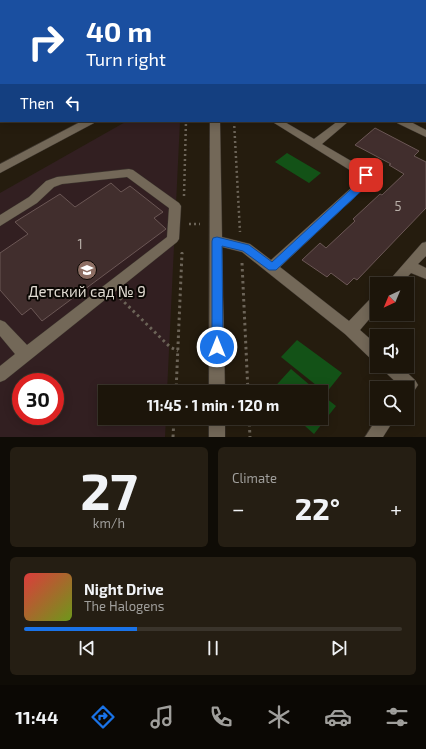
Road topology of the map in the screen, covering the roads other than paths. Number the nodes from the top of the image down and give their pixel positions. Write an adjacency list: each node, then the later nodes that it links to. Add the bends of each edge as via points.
1 (68, 122): 7 (street)
2 (88, 122): 7 (street)
3 (215, 122): 12 (street)
4 (278, 122): 9 (street)
5 (343, 122): 9 (street)
6 (403, 122): 8 (street)
7 (77, 128): 10 (street)
8 (426, 134)
9 (315, 144): 15 (street, via 366,175 366,180)
10 (0, 169)
11 (0, 221): 22 (street, via 33,200 50,184 61,180 129,173 175,206 173,240)
12 (217, 241): 15 (street, via 246,248); 26 (street)
13 (426, 247): 14 (street)
14 (410, 266): 16 (street); 17 (street)
15 (272, 267): 20 (street)
16 (426, 274)
17 (400, 277)
18 (370, 309): 20 (street)
19 (0, 326): 22 (street)
20 (350, 330): 21 (street)
21 (370, 349)
22 (25, 354): 24 (street)
23 (397, 373): 25 (street)
24 (0, 375)
25 (406, 381)
26 (217, 385)
27 (217, 425): 29 (street)
28 (381, 425): 30 (street)
29 (218, 437)
30 (373, 437)

